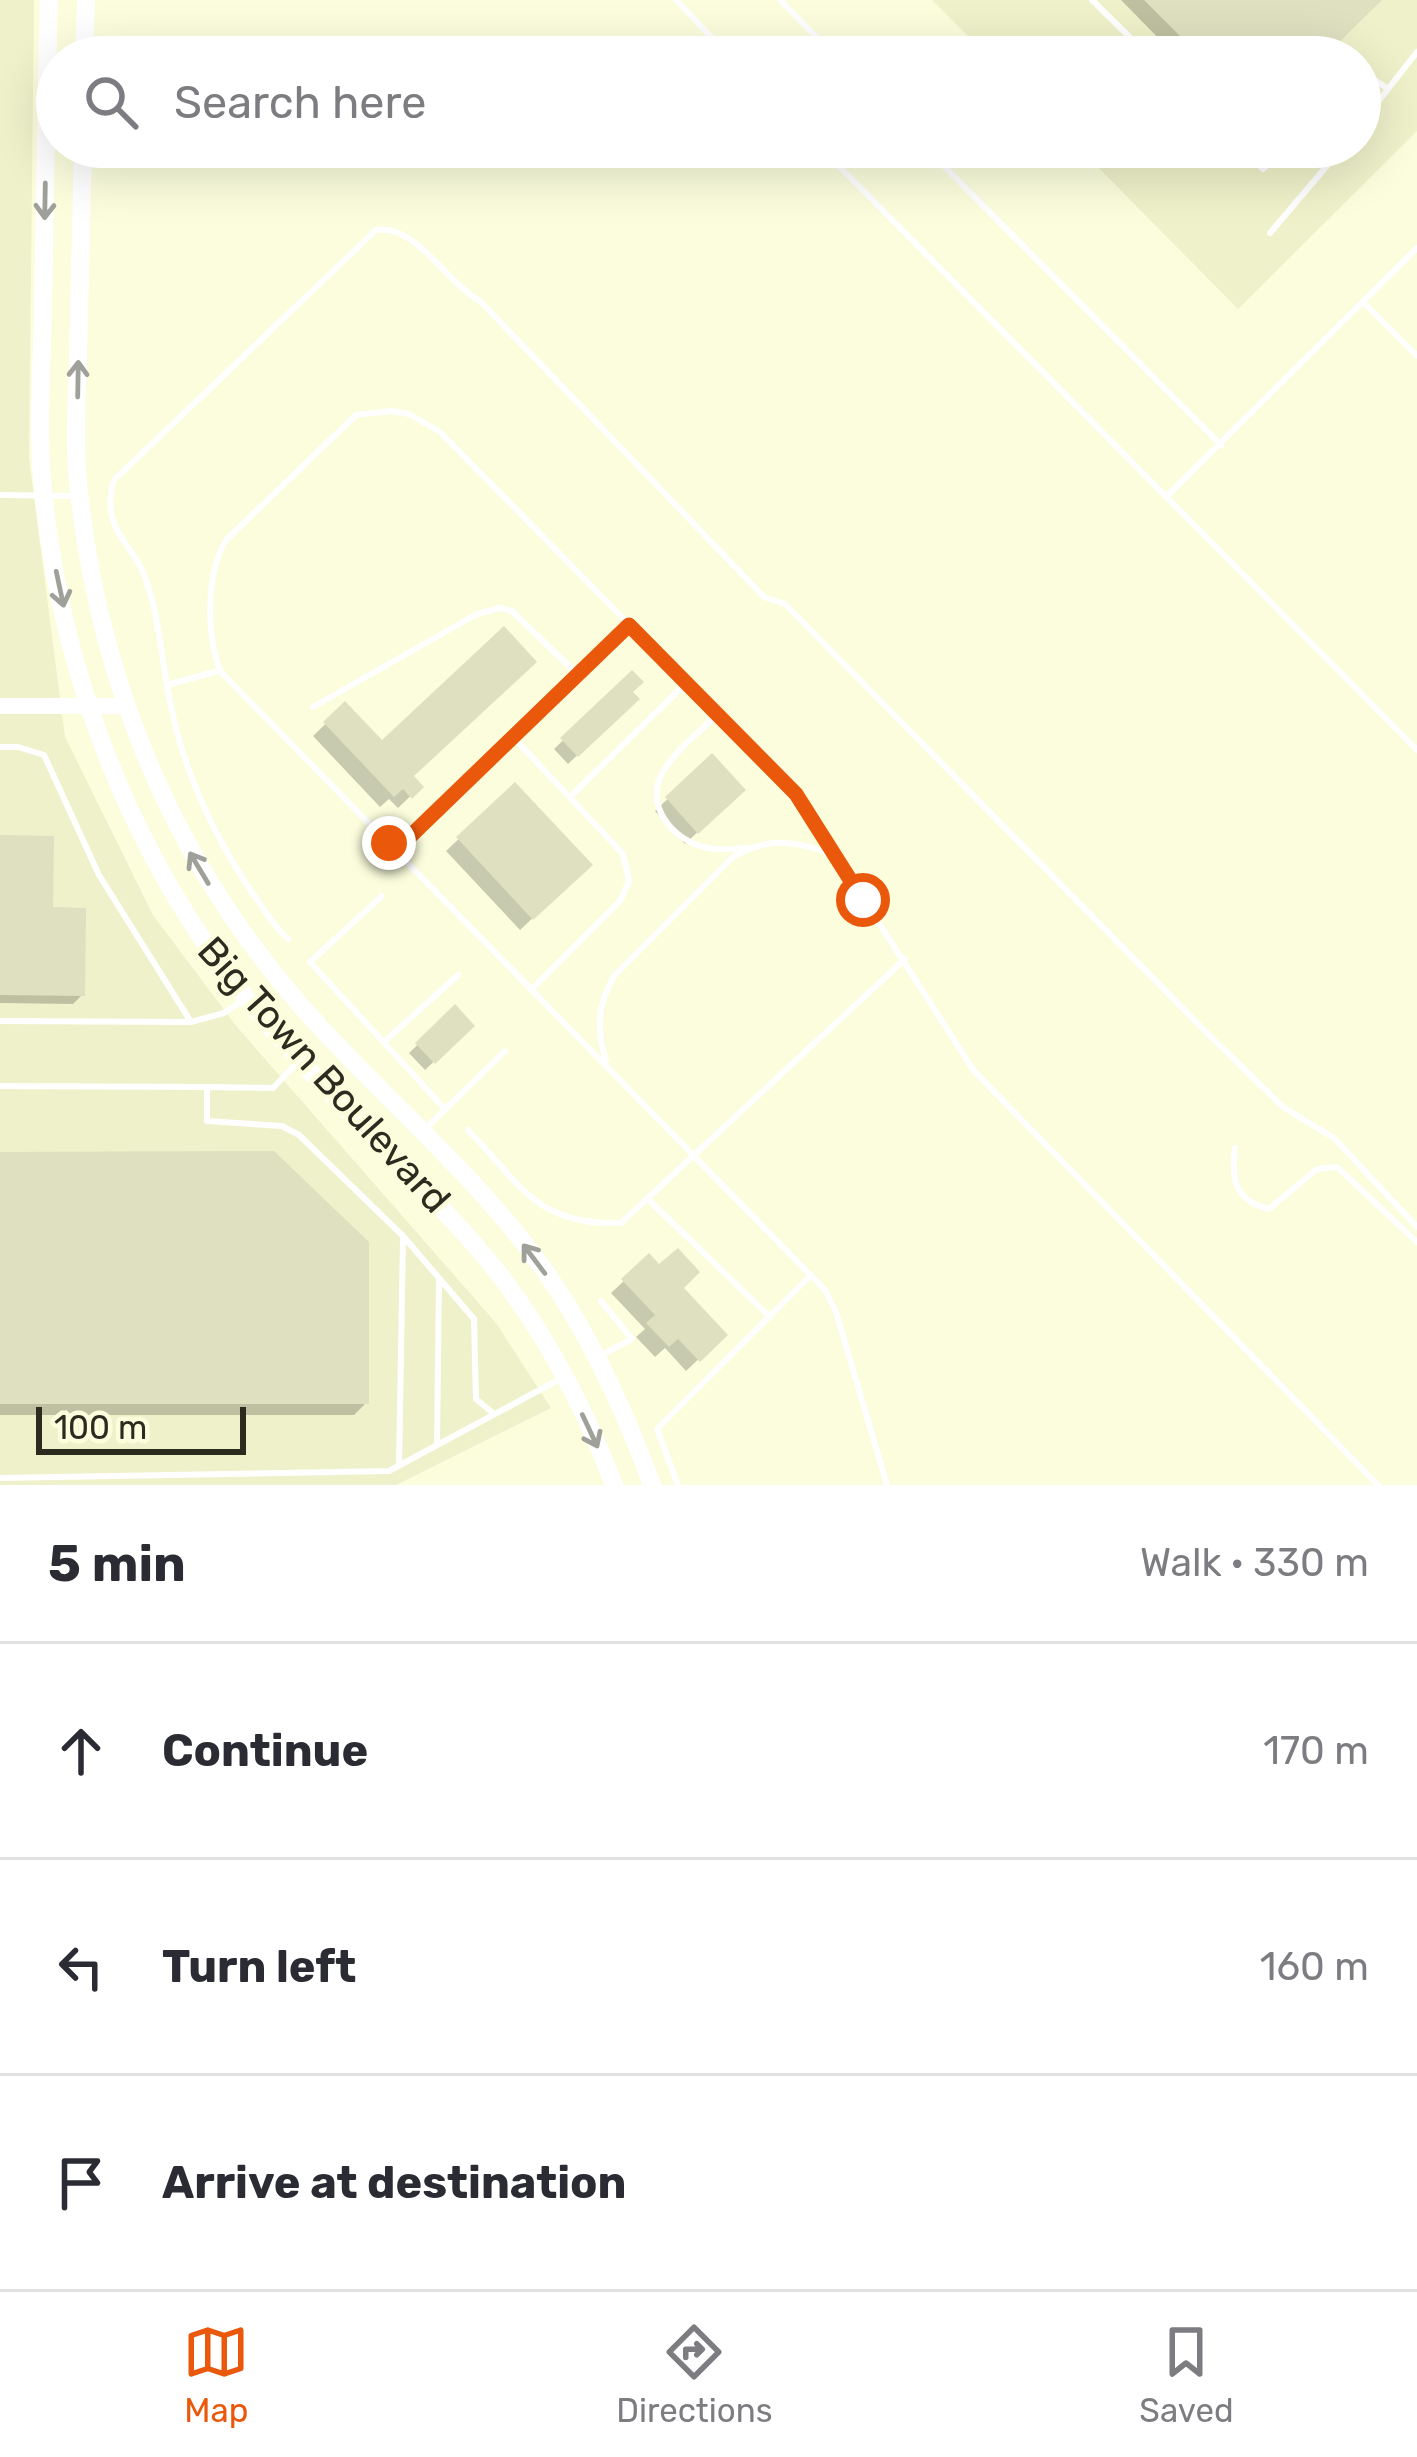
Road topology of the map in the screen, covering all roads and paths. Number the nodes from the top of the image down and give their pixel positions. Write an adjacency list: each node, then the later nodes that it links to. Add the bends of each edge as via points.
1 (49, 0): 6 (main road, Big Town Boulevard, one-way to 6)
2 (86, 0): 7 (main road)
3 (676, 0): 8 (lane)
4 (780, 0): 9 (lane)
5 (1092, 0): 10 (lane)
6 (48, 36)
7 (85, 36)
8 (710, 36)
9 (815, 36)
10 (1129, 36)
11 (1417, 52): 13 (lane)
12 (1381, 84): 13 (lane)
13 (1388, 89): 14 (lane)
14 (1381, 98)
15 (46, 168): 23 (main road, Big Town Boulevard, one-way to 23)
16 (82, 168): 24 (main road, Big Town Boulevard)
17 (841, 168): 30 (lane)
18 (946, 168): 26 (lane)
19 (1324, 168): 20 (lane)
20 (1270, 233)
21 (1417, 248): 22 (lane)
22 (1363, 302): 25 (lane); 26 (lane)
23 (43, 322): 24 (main road); 28 (main road, Big Town Boulevard)
24 (79, 322): 29 (main road, Big Town Boulevard, one-way to 24)
25 (1417, 356)
26 (1221, 445): 30 (lane)
27 (0, 495): 28 (lane)
28 (44, 496): 29 (lane); 37 (main road, Big Town Boulevard, one-way to 37)
29 (80, 496): 38 (main road, Big Town Boulevard, via 100,623)
30 (1166, 496): 43 (lane)
31 (629, 625): 32 (lane, via 440,432 409,414 376,411 356,415 226,540 213,584); 33 (lane); 34 (lane)
32 (220, 671): 35 (lane); 46 (lane)
33 (578, 675): 39 (lane, via 500,608); 41 (lane)
34 (687, 682): 40 (lane); 44 (lane)
35 (167, 685): 49 (lane, via 200,805); 69 (lane, via 146,580 113,522 114,480 376,230 389,228 480,301 764,597 785,604 1145,972 1283,1108 1334,1138)
36 (0, 706): 37 (street)
37 (87, 706): 38 (street); 53 (main road, Big Town Boulevard, via 160,869)
38 (124, 706): 64 (main road, Big Town Boulevard, one-way to 38, via 320,1027 225,911 187,848)
39 (313, 707)
40 (718, 714): 45 (lane, via 657,784 661,815 704,848); 47 (lane, via 796,794)
41 (513, 737): 44 (lane); 46 (lane)
42 (0, 747): 55 (lane, via 44,755 99,875)
43 (1417, 750)
44 (569, 798): 52 (lane, via 623,854 629,881 620,901)
45 (750, 848): 47 (lane, via 791,842); 59 (lane, via 614,976 598,1018)
46 (396, 850): 52 (lane)
47 (837, 856): 50 (lane)
48 (382, 896): 56 (lane, via 310,962)
49 (288, 939)
50 (905, 959): 67 (lane); 86 (lane, via 974,1071)
51 (458, 975): 56 (lane)
52 (532, 988): 59 (lane)
53 (246, 998): 55 (lane); 58 (main road, Big Town Boulevard)
54 (0, 1021): 55 (lane)
55 (191, 1022)
56 (385, 1041): 62 (lane)
57 (505, 1051): 62 (lane)
58 (301, 1059): 61 (lane, via 273,1088); 66 (main road, Big Town Boulevard)
59 (607, 1067): 67 (lane)
60 (0, 1086): 61 (lane)
61 (207, 1087): 70 (lane, via 207,1121 281,1126 299,1135)
62 (446, 1109): 64 (lane)
63 (468, 1130): 68 (lane, via 539,1204 564,1218 621,1223)
64 (422, 1132): 66 (main road); 76 (main road, Big Town Boulevard, one-way to 64, via 544,1269)
65 (1235, 1148): 71 (lane, via 1238,1194 1255,1205 1269,1209 1316,1169 1336,1167)
66 (394, 1156): 77 (main road, Big Town Boulevard, via 500,1277)
67 (693, 1158): 68 (lane); 72 (lane)
68 (650, 1200): 75 (lane)
69 (1417, 1227)
70 (403, 1236): 73 (lane); 80 (lane)
71 (1417, 1242)
72 (811, 1275): 75 (lane); 85 (lane, via 836,1312)
73 (439, 1279): 78 (lane, via 474,1319 476,1399); 79 (lane)
74 (601, 1301): 76 (lane, via 632,1339)
75 (770, 1318): 84 (lane, via 657,1429)
76 (595, 1359): 77 (main road); 83 (main road, Big Town Boulevard)
77 (563, 1378): 78 (lane); 82 (main road, Big Town Boulevard, one-way to 82)
78 (494, 1414): 79 (lane)
79 (437, 1445): 80 (lane)
80 (399, 1465): 81 (lane)
81 (0, 1478)
82 (614, 1485)
83 (652, 1485)
84 (679, 1485)
85 (887, 1485)
86 (1374, 1485)

